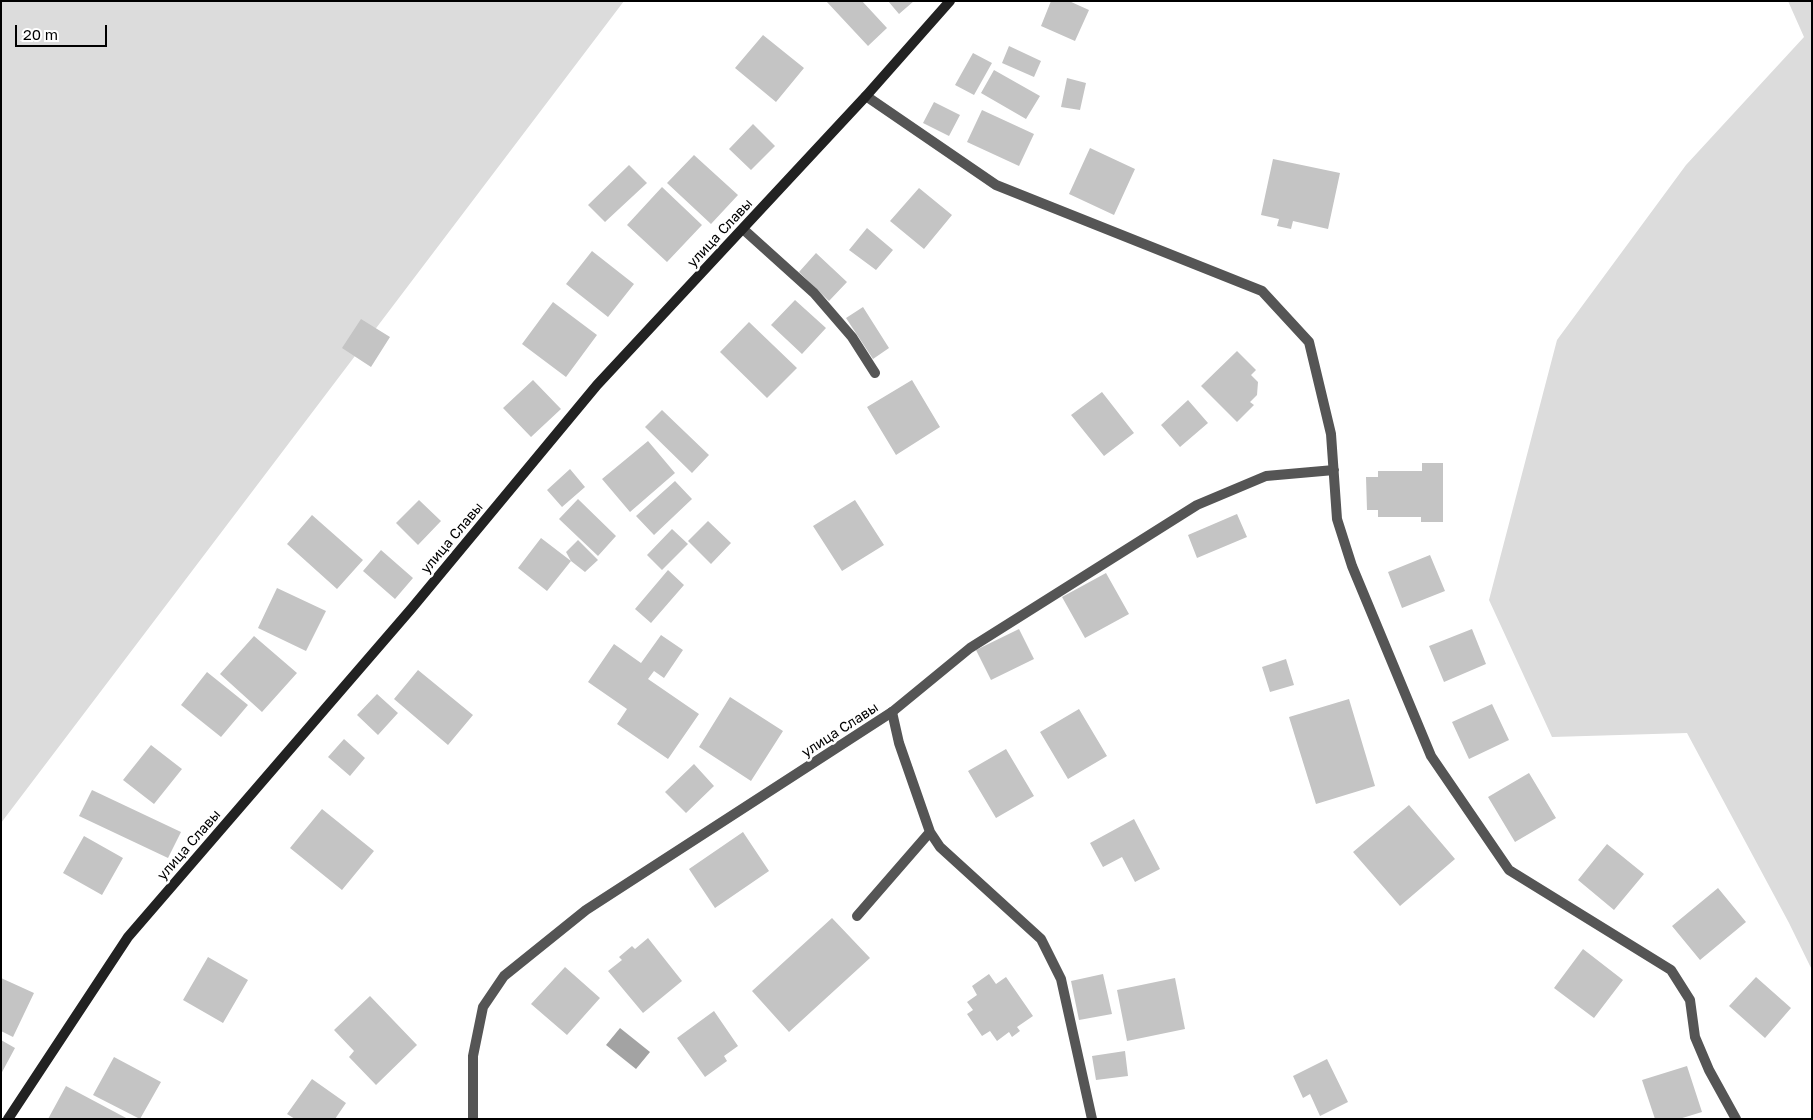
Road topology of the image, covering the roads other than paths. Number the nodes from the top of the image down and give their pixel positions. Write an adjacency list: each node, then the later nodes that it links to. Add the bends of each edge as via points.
1 (950, 1): 2 (street, улица Славы)
2 (866, 96): 3 (street, улица Славы); 5 (street, via 996,185 1262,291 1309,342 1331,434)
3 (743, 229): 4 (street, via 814,293 852,337); 9 (street, улица Славы, via 597,385 412,608 128,937)
4 (874, 373)
5 (1334, 470): 6 (street, улица Славы, via 1266,476 1197,505 970,648); 12 (street, via 1338,519 1352,566 1430,756 1510,870 1671,970 1690,1000 1695,1036 1708,1070)
6 (892, 712): 7 (street, via 899,743); 10 (street, улица Славы, via 586,910 504,976 483,1007 473,1056)
7 (930, 832): 8 (street); 11 (street, via 940,847 1041,939 1061,979)
8 (858, 916)
9 (8, 1119)
10 (473, 1119)
11 (1092, 1119)
12 (1736, 1119)

